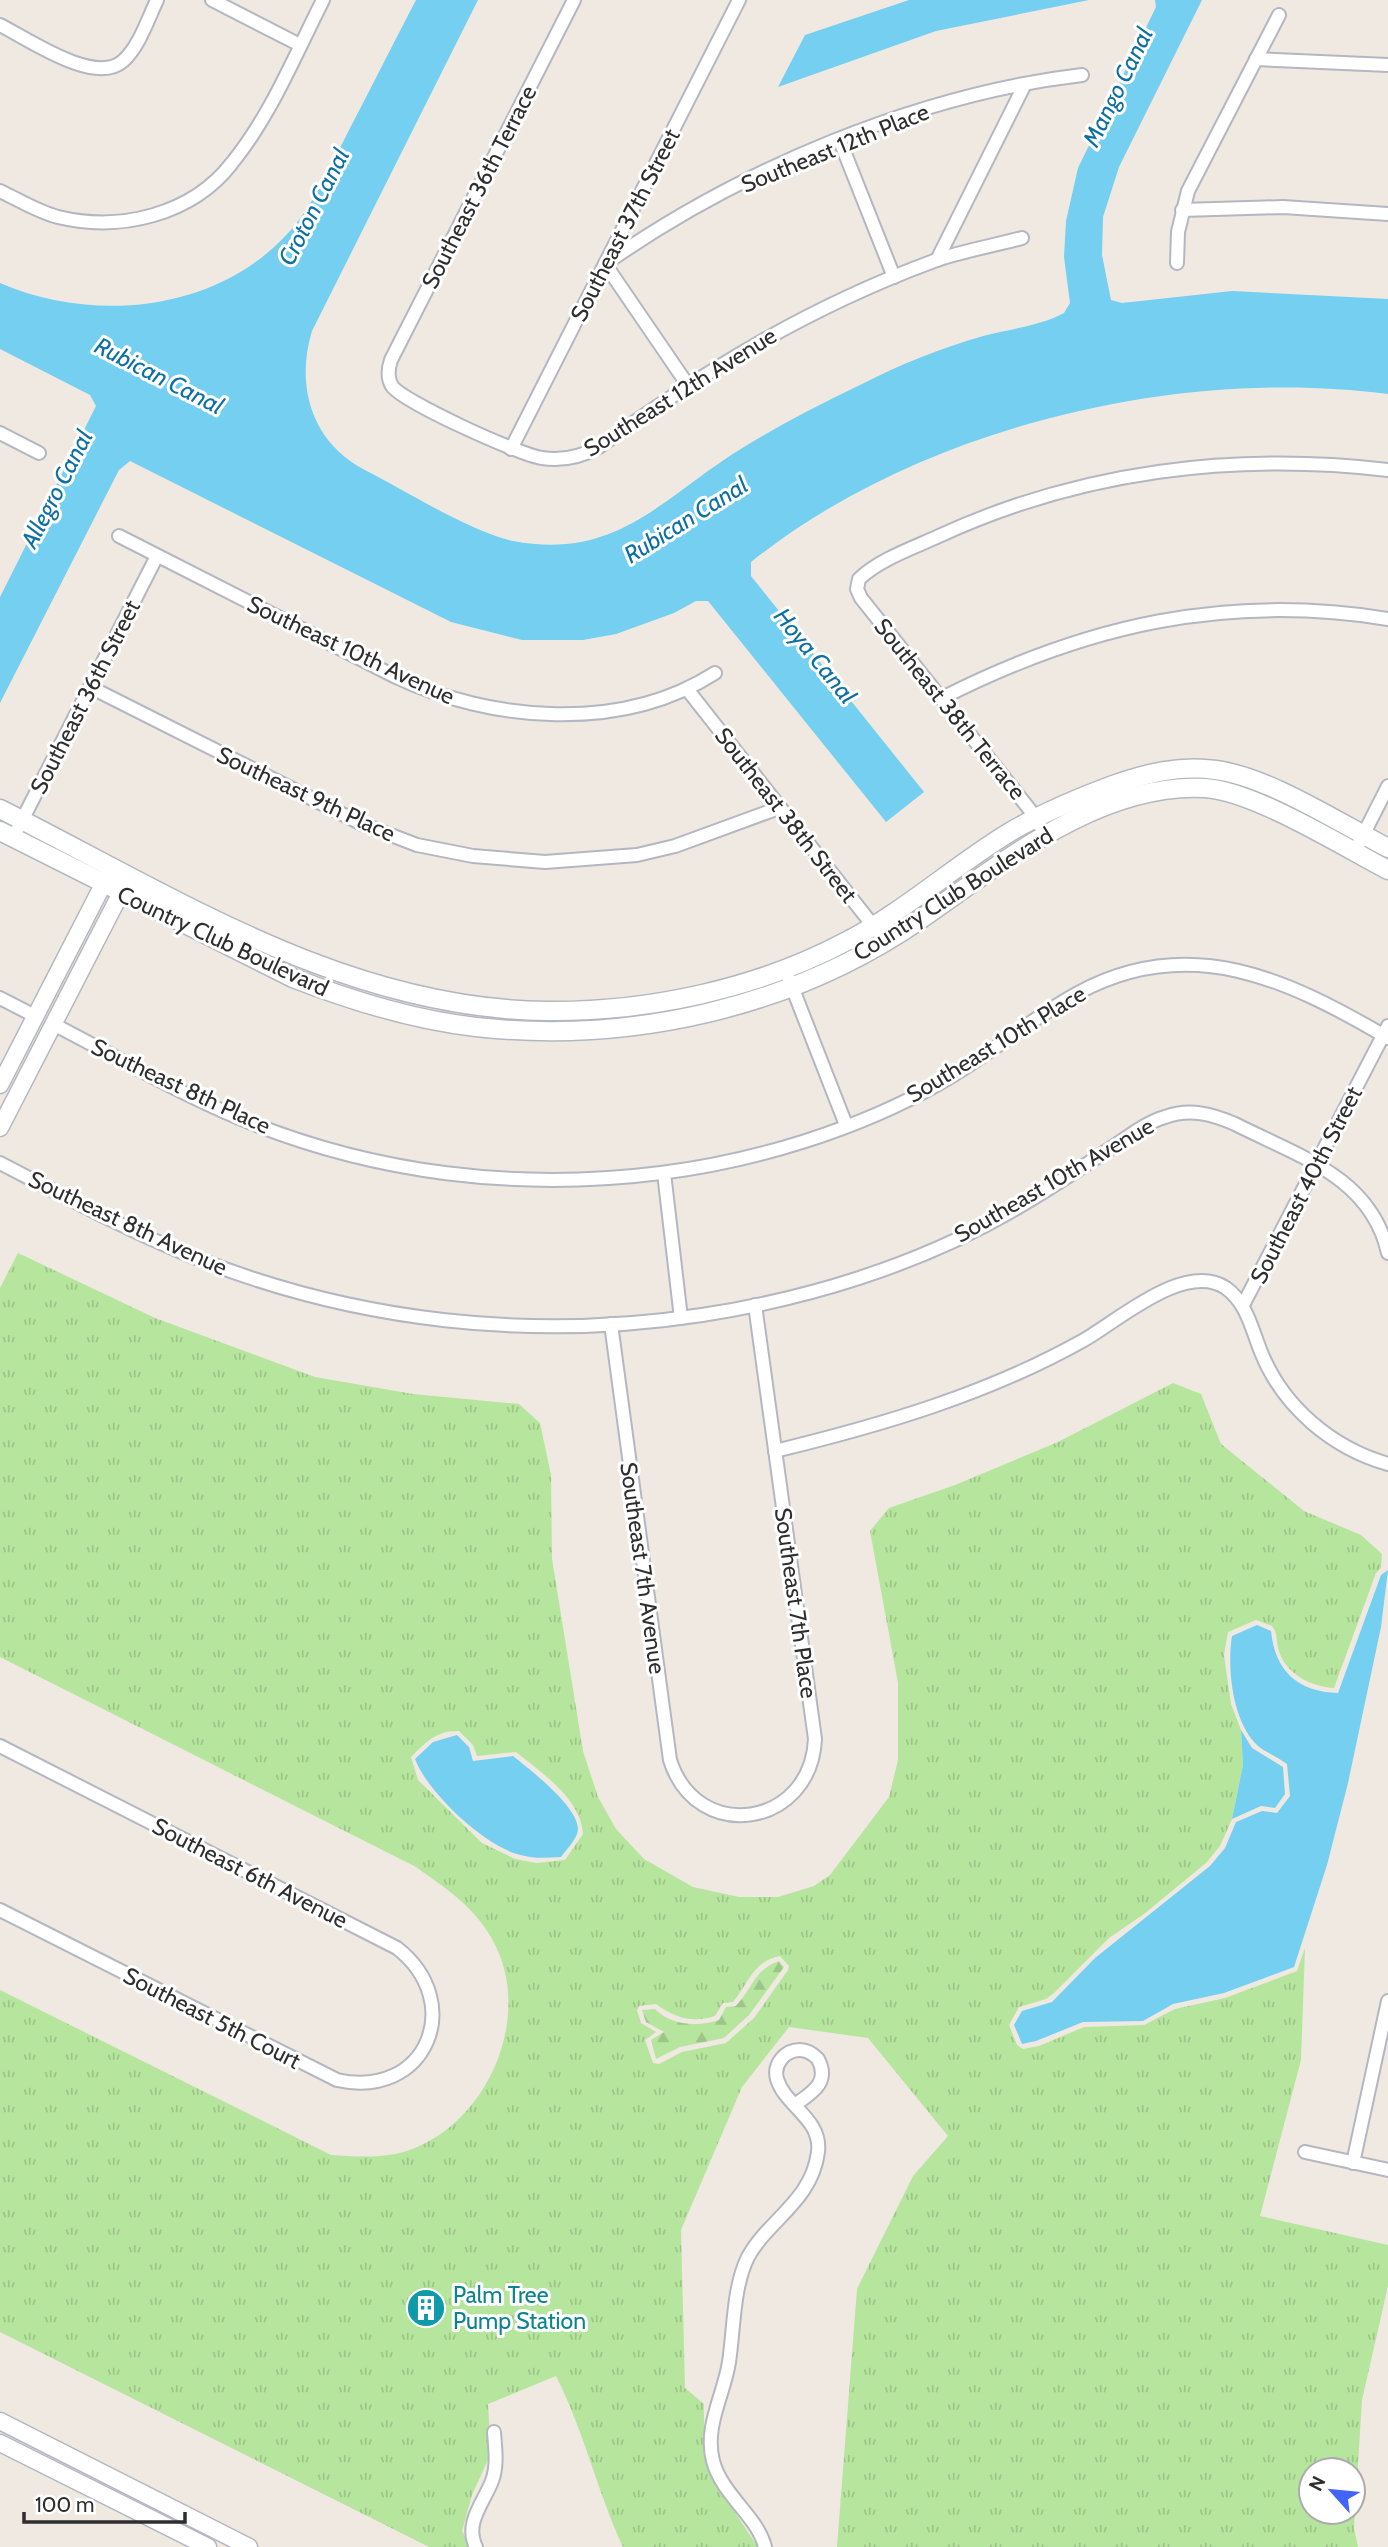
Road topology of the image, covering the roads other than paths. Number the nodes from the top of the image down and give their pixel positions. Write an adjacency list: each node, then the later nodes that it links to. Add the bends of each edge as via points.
1 (157, 0): 7 (street, via 131,51 120,64 107,69 85,67)
2 (212, 0): 8 (street)
3 (323, 0): 8 (street)
4 (574, 0): 22 (street, Southeast 36th Terrace, via 394,354)
5 (739, 0): 20 (street, Southeast 37th Street)
6 (1279, 15): 9 (street)
7 (0, 25)
8 (300, 45): 14 (street, via 257,128 232,164 203,191 150,216 120,222 45,213)
9 (1256, 60): 10 (street); 15 (street)
10 (1388, 65)
11 (1082, 75): 12 (street, Southeast 12th Place)
12 (1025, 84): 13 (street, Southeast 12th Place, via 912,114); 18 (street)
13 (840, 141): 20 (street, Southeast 12th Place, via 724,192 646,235); 21 (street)
14 (0, 191)
15 (1182, 210): 16 (street, via 1295,207); 19 (street)
16 (1388, 214)
17 (1022, 238): 18 (street, Southeast 12th Avenue)
18 (937, 260): 21 (street, Southeast 12th Avenue)
19 (1177, 263)
20 (605, 264): 23 (street); 25 (street, Southeast 37th Street)
21 (894, 277): 23 (street, Southeast 12th Avenue, via 793,322)
22 (388, 376): 25 (street, Southeast 12th Avenue, via 400,393)
23 (687, 384): 25 (street, Southeast 12th Avenue, via 583,455 549,459)
24 (0, 434): 26 (street)
25 (511, 449)
26 (39, 453)
27 (1388, 470): 34 (street, Southeast 38th Terrace, via 1266,462 1119,478 1033,500 955,528 888,561 856,584 861,598)
28 (119, 537): 29 (street, Southeast 10th Avenue)
29 (157, 556): 32 (street, Southeast 36th Street); 33 (street, Southeast 10th Avenue, via 404,681 467,704 528,713 586,713 644,703)
30 (1388, 619): 34 (street, via 1288,609 1216,611 1161,619 1059,645)
31 (715, 673): 33 (street, Southeast 10th Avenue)
32 (90, 687): 36 (street, Southeast 9th Place, via 362,824 417,845 462,854 545,862 637,855 685,843); 38 (street, Southeast 36th Street)
33 (687, 689): 36 (street, Southeast 38th Street)
34 (942, 698): 39 (street, Southeast 38th Terrace)
35 (1388, 786): 41 (street)
36 (779, 808): 49 (street, Southeast 38th Street)
37 (0, 809): 38 (main road, Country Club Boulevard)
38 (22, 820): 40 (street, Southeast 36th Street); 44 (main road, Country Club Boulevard)
39 (1039, 826): 41 (main road, Country Club Boulevard, via 1130,779 1170,770 1211,769 1260,783); 43 (main road, Country Club Boulevard, via 1166,790 1203,788 1254,801); 49 (main road, Country Club Boulevard, via 991,844)
40 (6, 834): 47 (main road, Country Club Boulevard)
41 (1363, 835): 42 (main road, Country Club Boulevard); 43 (street)
42 (1388, 848)
43 (1354, 853): 45 (main road, Country Club Boulevard)
44 (113, 866): 46 (main road, Country Club Boulevard); 47 (street)
45 (1388, 870)
46 (130, 875): 48 (street); 50 (main road, Country Club Boulevard, via 330,971 395,992 473,1006 548,1011 633,1006 676,999)
47 (104, 884): 48 (main road, Country Club Boulevard); 53 (street)
48 (120, 892): 51 (main road, Country Club Boulevard, via 304,982 382,1009 469,1026 573,1030 647,1024 730,1007); 54 (street)
49 (879, 934): 50 (main road, Country Club Boulevard); 51 (main road, Country Club Boulevard)
50 (785, 968): 51 (street)
51 (792, 987): 57 (street)
52 (0, 998): 53 (street)
53 (35, 1016): 54 (street); 56 (street)
54 (53, 1024): 58 (street); 61 (street, Southeast 8th Place, via 242,1119 369,1160 445,1174 538,1181)
55 (1386, 1033): 57 (street, Southeast 10th Place, via 1255,974 1204,964 1157,967 1080,991 976,1062); 60 (street, Southeast 40th Street)
56 (0, 1086)
57 (846, 1125): 61 (street, Southeast 8th Place, via 753,1154)
58 (0, 1128)
59 (0, 1163): 66 (street, Southeast 8th Avenue, via 159,1242 297,1292 446,1321 541,1327)
60 (1315, 1166): 62 (street, Southeast 10th Avenue, via 1350,1186 1364,1200 1384,1234); 63 (street, Southeast 10th Avenue, via 1217,1116 1169,1115 979,1229 875,1272); 64 (street, Southeast 40th Street)
61 (664, 1173): 65 (street)
62 (1388, 1253)
63 (755, 1305): 65 (street, Southeast 8th Avenue); 67 (street, Southeast 7th Place)
64 (1243, 1305): 67 (street, via 1214,1283 1177,1284 1075,1345 1006,1378 899,1418); 68 (street, via 1268,1368 1294,1406 1329,1436)
65 (681, 1318): 66 (street, Southeast 8th Avenue)
66 (611, 1324): 70 (street, Southeast 7th Avenue, via 670,1760 680,1783)
67 (775, 1451): 70 (street, Southeast 7th Place, via 814,1754 801,1784 768,1811 732,1815)
68 (1388, 1464)
69 (0, 1746): 73 (street, Southeast 6th Avenue, via 397,1948 421,1971 433,2001 430,2035)
70 (699, 1802)
71 (0, 1910): 73 (street, Southeast 5th Court, via 337,2080 361,2084 387,2080 401,2073)
72 (1388, 2001): 76 (street)
73 (423, 2050)
74 (796, 2104): 84 (street, via 810,2123 818,2149 814,2170 786,2215 753,2250 741,2276 727,2371 712,2426 713,2460 721,2480)
75 (1306, 2152): 76 (street)
76 (1353, 2163): 77 (street)
77 (1388, 2170)
78 (0, 2421): 82 (street)
79 (494, 2431): 83 (street, via 496,2465 493,2480 475,2511)
80 (0, 2443): 81 (street)
81 (208, 2547)
82 (249, 2547)
83 (476, 2547)
84 (765, 2547)

